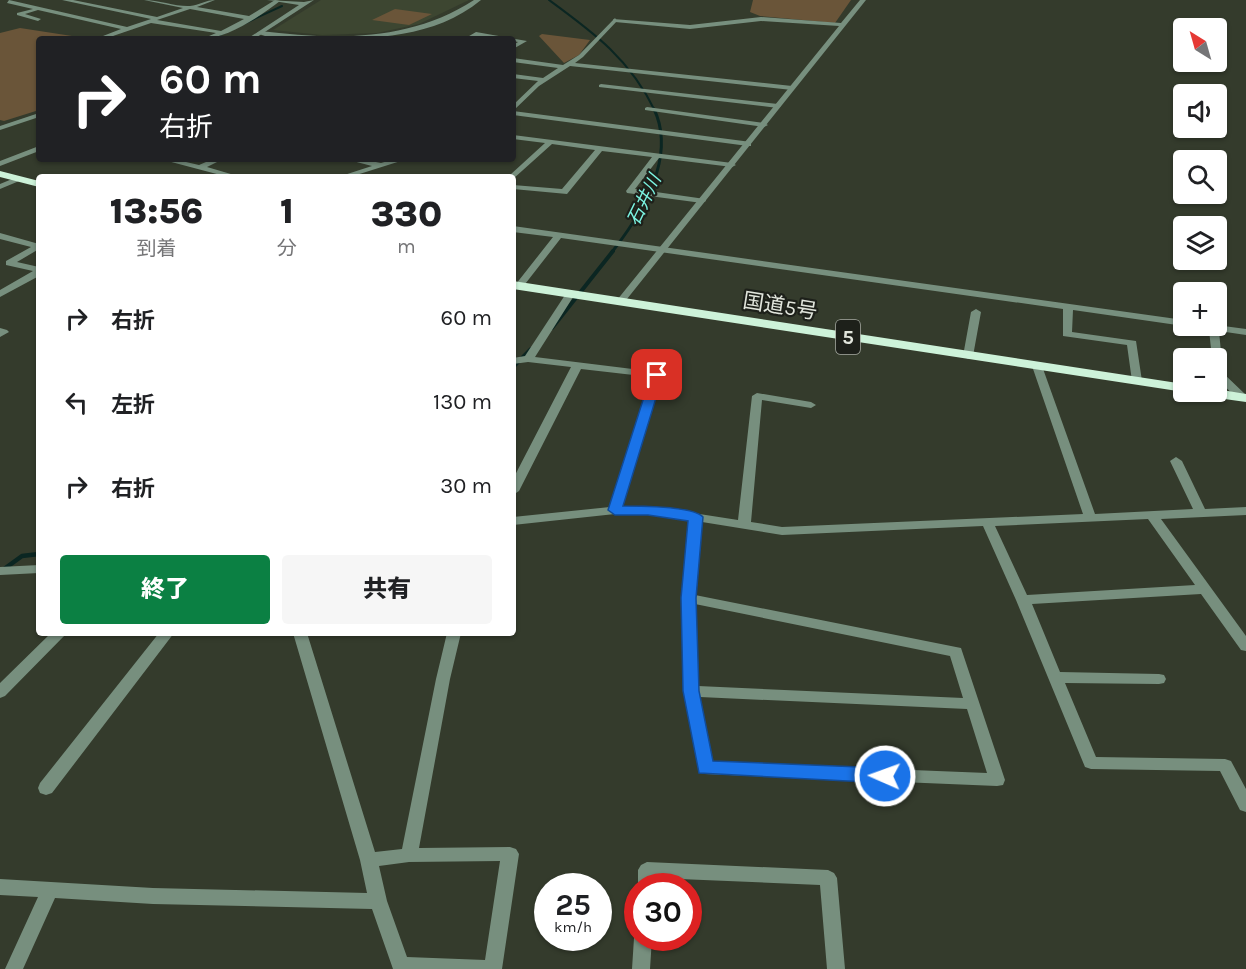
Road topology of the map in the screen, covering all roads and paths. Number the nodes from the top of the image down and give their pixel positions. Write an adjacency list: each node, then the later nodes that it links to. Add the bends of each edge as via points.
1 (17, 0): 10 (street)
2 (65, 0): 9 (street)
3 (147, 0): 12 (street)
4 (212, 0): 12 (street)
5 (311, 0): 11 (street)
6 (478, 0): 26 (street, via 430,25)
7 (863, 0): 18 (street)
8 (273, 1): 11 (street); 15 (street)
9 (76, 2): 13 (street); 14 (street)
10 (3, 3): 13 (street)
11 (304, 4): 21 (street)
12 (189, 7): 14 (street); 15 (street)
13 (41, 10): 16 (street, via 19,14); 19 (street)
14 (158, 18): 17 (street)
15 (250, 18): 20 (street)
16 (38, 19)
17 (150, 21): 19 (street); 20 (street)
18 (843, 25): 32 (street, via 761,19 690,27 615,20 581,56); 36 (street)
19 (126, 28): 22 (street)
20 (222, 33): 23 (street)
21 (260, 33): 24 (street); 25 (street)
22 (106, 36)
23 (214, 36)
24 (255, 36)
25 (275, 36)
26 (374, 36)
27 (472, 36): 28 (street)
28 (490, 36)
29 (516, 40): 30 (street, via 524,41)
30 (516, 45)
31 (516, 60): 32 (street)
32 (565, 66): 34 (street); 36 (street)
33 (516, 76): 34 (street)
34 (544, 80): 37 (street, via 524,93)
35 (601, 86): 38 (street)
36 (792, 88): 38 (street)
37 (516, 106)
38 (778, 106): 42 (street)
39 (647, 109): 42 (street)
40 (516, 111): 46 (street)
41 (36, 116): 43 (street)
42 (764, 125): 46 (street)
43 (0, 128)
44 (516, 137): 45 (street)
45 (550, 142): 47 (street); 61 (street)
46 (748, 144): 56 (street)
47 (600, 148): 49 (street); 65 (street, via 564,192)
48 (36, 149): 54 (street)
49 (657, 155): 56 (street); 66 (street, via 630,191)
50 (176, 162): 57 (street)
51 (213, 162): 57 (street)
52 (366, 162): 55 (street)
53 (393, 162): 55 (street)
54 (0, 164)
55 (383, 165): 60 (street)
56 (732, 165): 66 (street)
57 (200, 168): 59 (street)
58 (0, 174): 62 (highway)
59 (225, 174)
60 (352, 174)
61 (516, 174)
62 (20, 179): 63 (highway); 64 (street)
63 (36, 183)
64 (0, 187)
65 (516, 187)
66 (702, 201): 72 (street)
67 (516, 229): 68 (street)
68 (559, 235): 72 (street); 75 (street)
69 (0, 236): 70 (street)
70 (36, 245)
71 (36, 247): 73 (street, via 9,262)
72 (664, 249): 78 (street); 79 (street)
73 (36, 270)
74 (36, 273): 76 (street)
75 (516, 286): 77 (highway, 国道5号 / 5)
76 (0, 294)
77 (570, 294): 78 (highway, 国道5号 / 5); 86 (street)
78 (620, 302): 85 (highway, 国道5号 / 5)
79 (1068, 307): 81 (street); 90 (street, via 1067,334 1132,343)
80 (976, 312): 85 (street)
81 (1173, 321)
82 (1227, 329): 83 (street)
83 (1246, 332)
84 (1215, 336): 93 (street, via 1218,374)
85 (968, 356): 89 (highway, 国道5号 / 5)
86 (528, 359): 87 (street); 88 (street)
87 (516, 361)
88 (577, 366): 96 (street); 97 (street, via 657,375)
89 (1037, 366): 90 (highway, 国道5号 / 5); 101 (street)
90 (1137, 381): 91 (highway, 国道5号 / 5)
91 (1173, 386)
92 (1227, 395): 93 (highway)
93 (1245, 398)
94 (811, 405): 105 (street, via 757,396)
95 (1176, 461): 99 (street)
96 (516, 485)
97 (615, 510): 102 (street); 103 (street)
98 (1246, 511): 99 (street)
99 (1200, 512): 100 (street)
100 (1150, 514): 101 (street); 108 (street)
101 (1090, 516): 104 (street)
102 (696, 517): 105 (street); 109 (street)
103 (516, 521)
104 (987, 522): 105 (street, via 782,531); 110 (street)
105 (744, 526)
106 (36, 569): 107 (street)
107 (0, 571)
108 (1204, 589): 110 (street); 115 (street)
109 (688, 598): 118 (street); 120 (street, via 956,652)
110 (1023, 600): 116 (street)
111 (57, 636): 119 (street)
112 (165, 636): 122 (street)
113 (301, 636): 125 (street)
114 (453, 636): 124 (street)
115 (1246, 646)
116 (1056, 677): 117 (street); 121 (street, via 1090,763 1225,765)
117 (1159, 679)
118 (691, 691): 120 (street); 120 (street, via 705,768 997,780)
119 (0, 692)
120 (973, 704)
121 (1241, 784): 123 (street)
122 (46, 788)
123 (1246, 805)
124 (409, 855): 125 (street); 131 (street, via 510,855 494,969)
125 (369, 860): 129 (street)
126 (647, 873): 134 (street, via 647,870 828,878)
127 (0, 887): 128 (street)
128 (50, 889): 129 (street, via 153,896); 132 (street)
129 (378, 901): 131 (street)
130 (642, 951): 133 (street)
131 (401, 967)
132 (14, 969)
133 (640, 969)
134 (836, 969)

